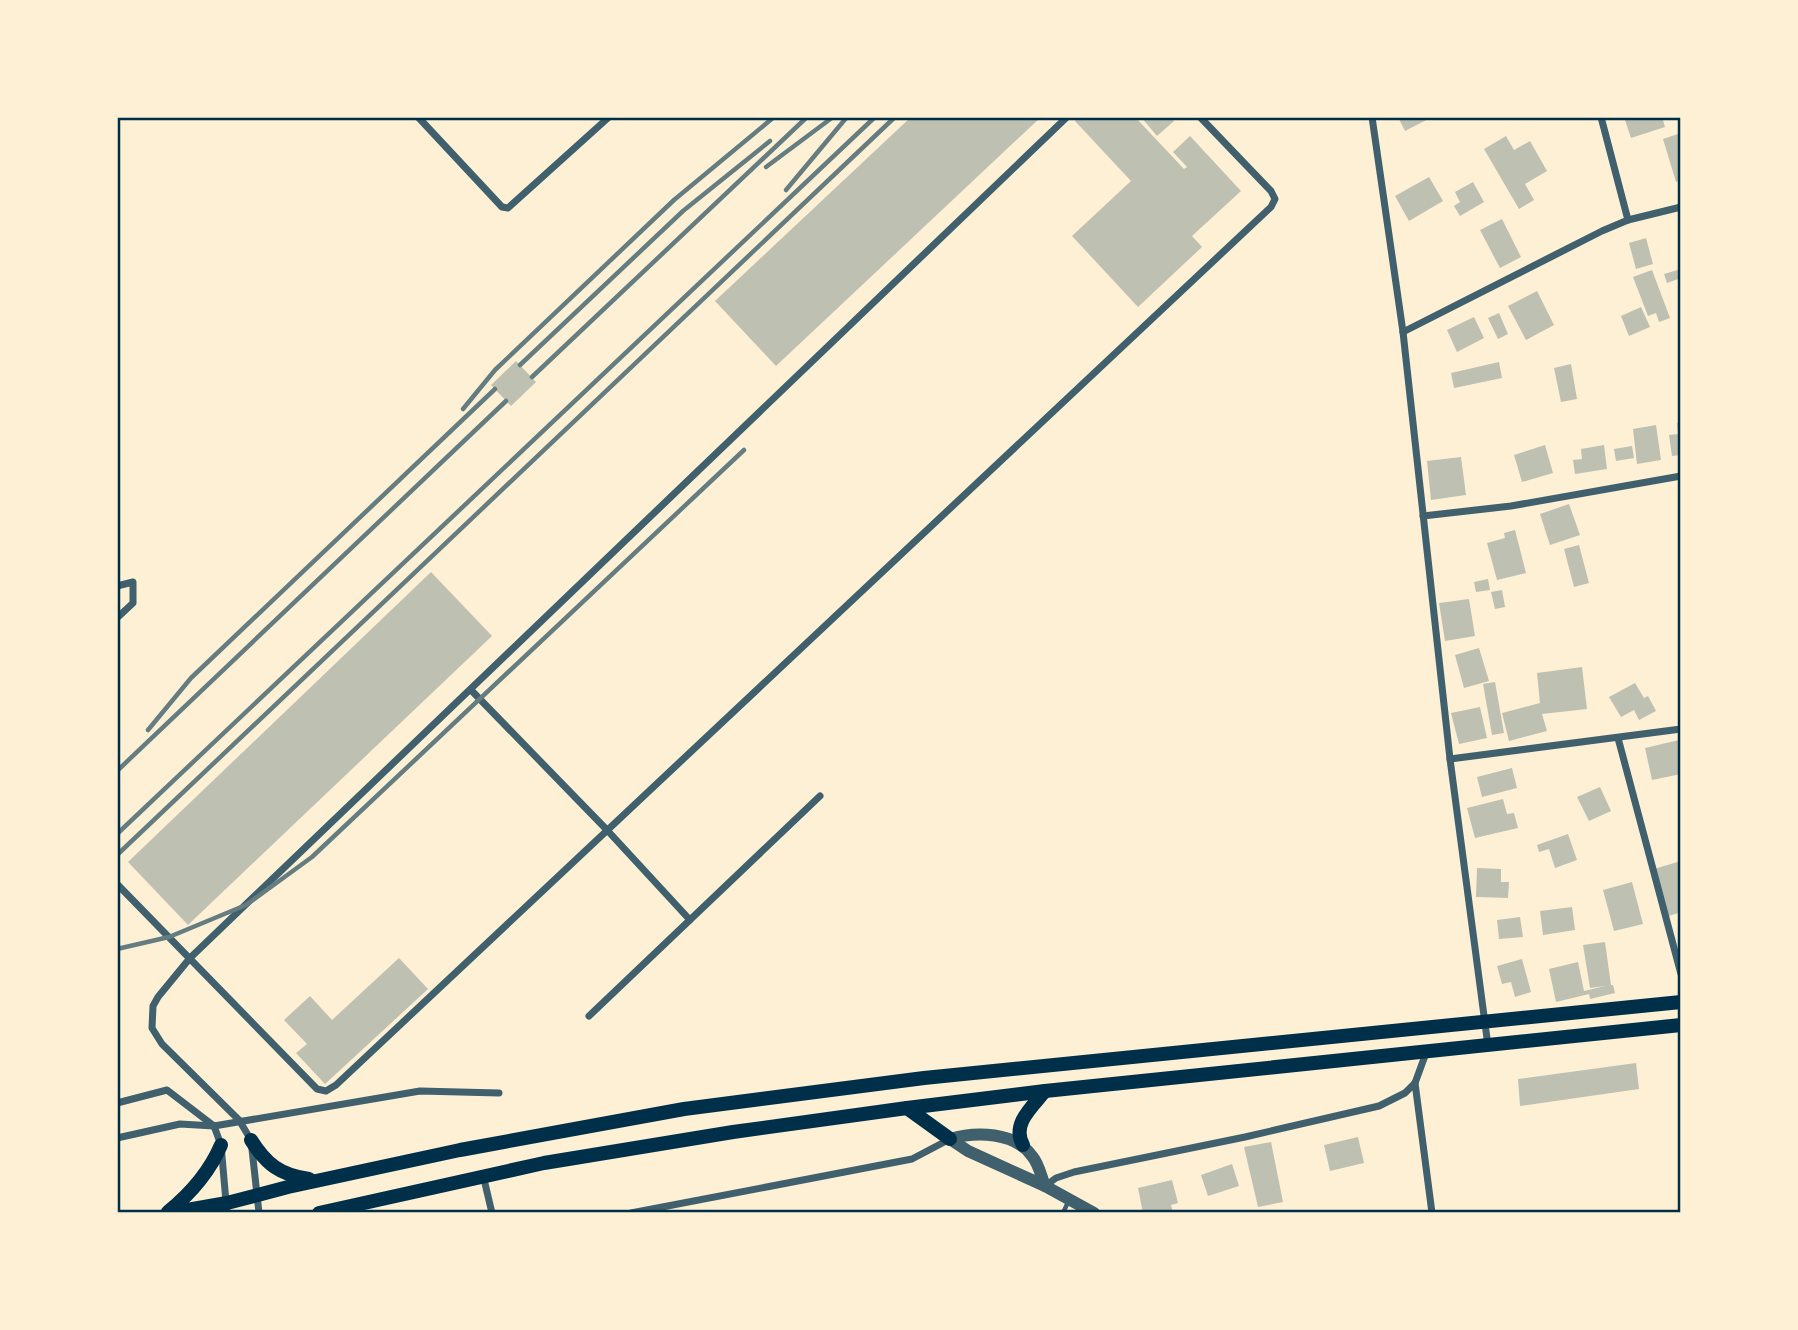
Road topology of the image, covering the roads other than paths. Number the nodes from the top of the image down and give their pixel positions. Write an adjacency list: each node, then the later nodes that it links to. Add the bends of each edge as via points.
1 (418, 117): 2 (street, via 508,208)
2 (609, 117)
3 (1067, 117): 14 (street)
4 (1200, 117): 19 (street, via 1272,191 1271,207)
5 (1372, 117): 9 (street)
6 (1601, 117): 8 (street)
7 (1681, 207): 8 (street)
8 (1628, 220): 9 (street)
9 (1403, 332): 11 (street)
10 (1681, 476): 11 (street, via 1511,506)
11 (1423, 516): 17 (street)
12 (117, 586): 13 (street, via 133,582 133,603)
13 (117, 618)
14 (471, 690): 19 (street); 22 (street)
15 (1681, 729): 16 (street)
16 (1618, 738): 17 (street); 23 (street)
17 (1450, 759): 26 (street)
18 (820, 796): 21 (street)
19 (607, 830): 21 (street); 22 (street, via 326,1091 317,1089)
20 (117, 884): 22 (street)
21 (690, 920): 25 (street)
22 (190, 958): 35 (street, via 153,1006 152,1028 162,1044)
23 (1681, 974)
24 (1681, 1002): 26 (main road)
25 (589, 1016)
26 (1485, 1021): 28 (street); 43 (main road, via 964,1073 684,1109)
27 (1681, 1026): 28 (main road)
28 (1488, 1046): 29 (main road)
29 (1426, 1053): 30 (street); 31 (main road)
30 (1415, 1083): 44 (street, via 1379,1106 1074,1172); 55 (street)
31 (1045, 1090): 34 (main road); 41 (main road, via 1021,1122)
32 (499, 1093): 35 (street, via 420,1091)
33 (117, 1103): 36 (street, via 167,1090)
34 (907, 1108): 38 (main road); 42 (main road)
35 (239, 1120): 36 (street); 39 (street)
36 (214, 1126): 37 (street, via 180,1124); 40 (street)
37 (117, 1138)
38 (950, 1139): 41 (street, via 983,1134); 44 (street); 52 (street, via 912,1159)
39 (251, 1140): 43 (main road, via 275,1169); 45 (street)
40 (221, 1145): 47 (street); 48 (main road, via 196,1185)
41 (1023, 1145): 44 (street, via 1037,1162)
42 (483, 1174): 50 (main road); 51 (street)
43 (317, 1180): 45 (main road)
44 (1045, 1186): 46 (street)
45 (258, 1195): 47 (main road); 49 (street)
46 (1069, 1199): 53 (lane); 54 (street)
47 (227, 1208): 48 (main road)
48 (168, 1213)
49 (259, 1213)
50 (319, 1213)
51 (492, 1213)
52 (631, 1213)
53 (1063, 1213)
54 (1094, 1213)
55 (1432, 1213)

